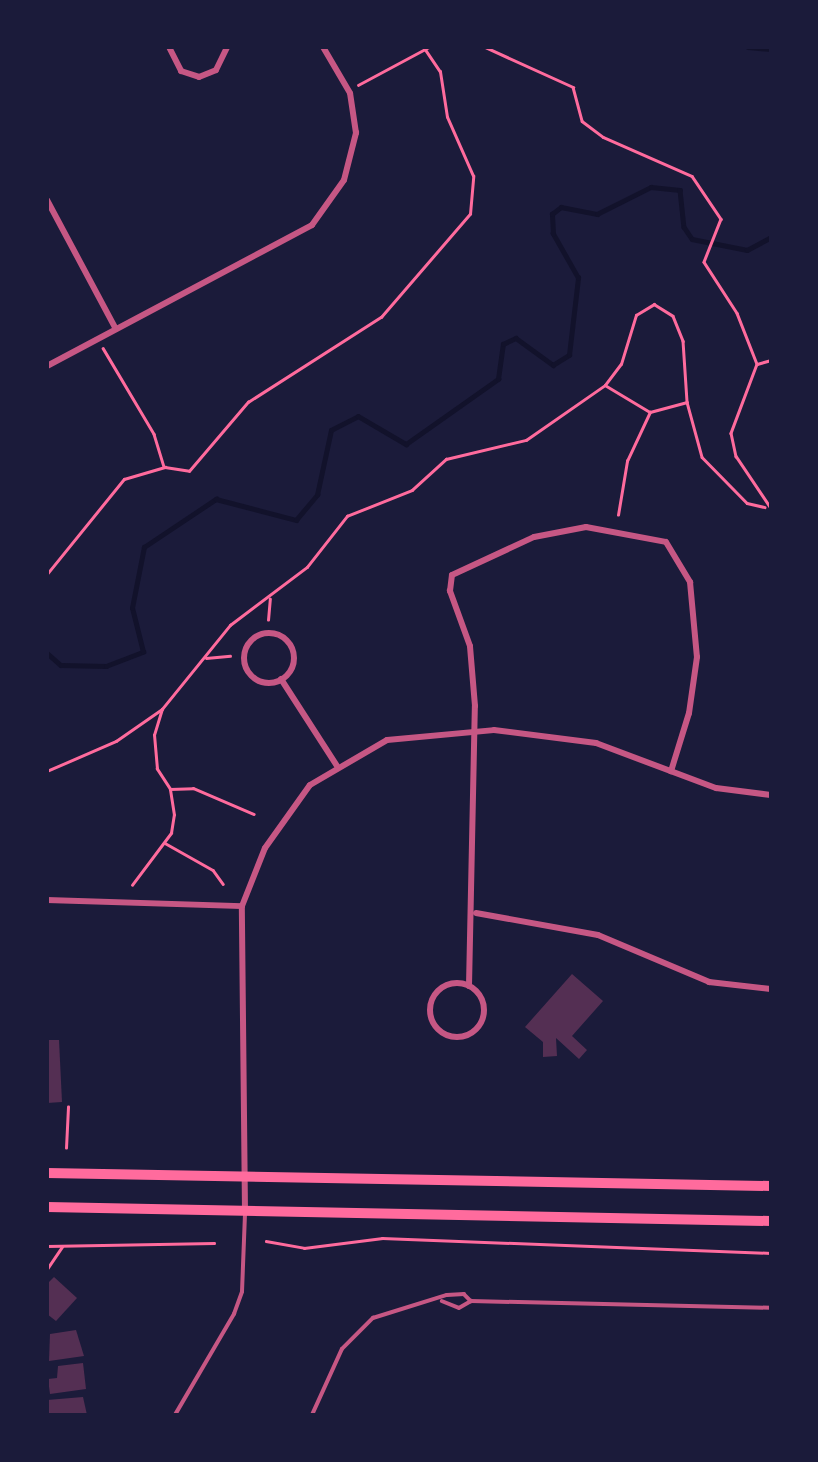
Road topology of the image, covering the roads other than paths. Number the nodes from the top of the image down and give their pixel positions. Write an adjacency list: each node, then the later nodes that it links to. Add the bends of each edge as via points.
1 (169, 47): 2 (street, via 181,71 199,77 216,71)
2 (227, 47)
3 (323, 47): 5 (street, via 348,90 356,133 347,168 312,225)
4 (47, 200): 5 (street)
5 (116, 329): 6 (street)
6 (47, 366)
7 (282, 679): 7 (street, via 292,666 293,650 275,633 258,636 244,654 247,670 266,682); 9 (street)
8 (474, 730): 9 (street, via 387,740); 10 (street, via 560,736); 10 (street, via 470,646 450,591 452,575 534,537 586,527 644,533 666,542 690,582 697,657 690,713); 14 (street)
9 (337, 766): 13 (street, via 289,808 265,848)
10 (671, 771): 11 (street, via 716,788)
11 (771, 796)
12 (47, 900): 13 (street)
13 (242, 906): 18 (street)
14 (476, 913): 15 (street); 16 (street, via 586,932 709,982)
15 (470, 986): 15 (street, via 452,984 436,992 430,1018 440,1032 466,1035 479,1024 484,1008)
16 (771, 989)
17 (47, 1173): 18 (main road)
18 (246, 1177): 19 (main road); 21 (street)
19 (771, 1186)
20 (47, 1207): 21 (main road)
21 (245, 1211): 22 (main road); 26 (lane, via 242,1292)
22 (771, 1221)
23 (442, 1301): 24 (lane, via 460,1308); 24 (lane, via 464,1294); 27 (lane, via 398,1306 364,1325 342,1349)
24 (471, 1301): 25 (lane)
25 (771, 1308)
26 (176, 1415)
27 (312, 1415)

